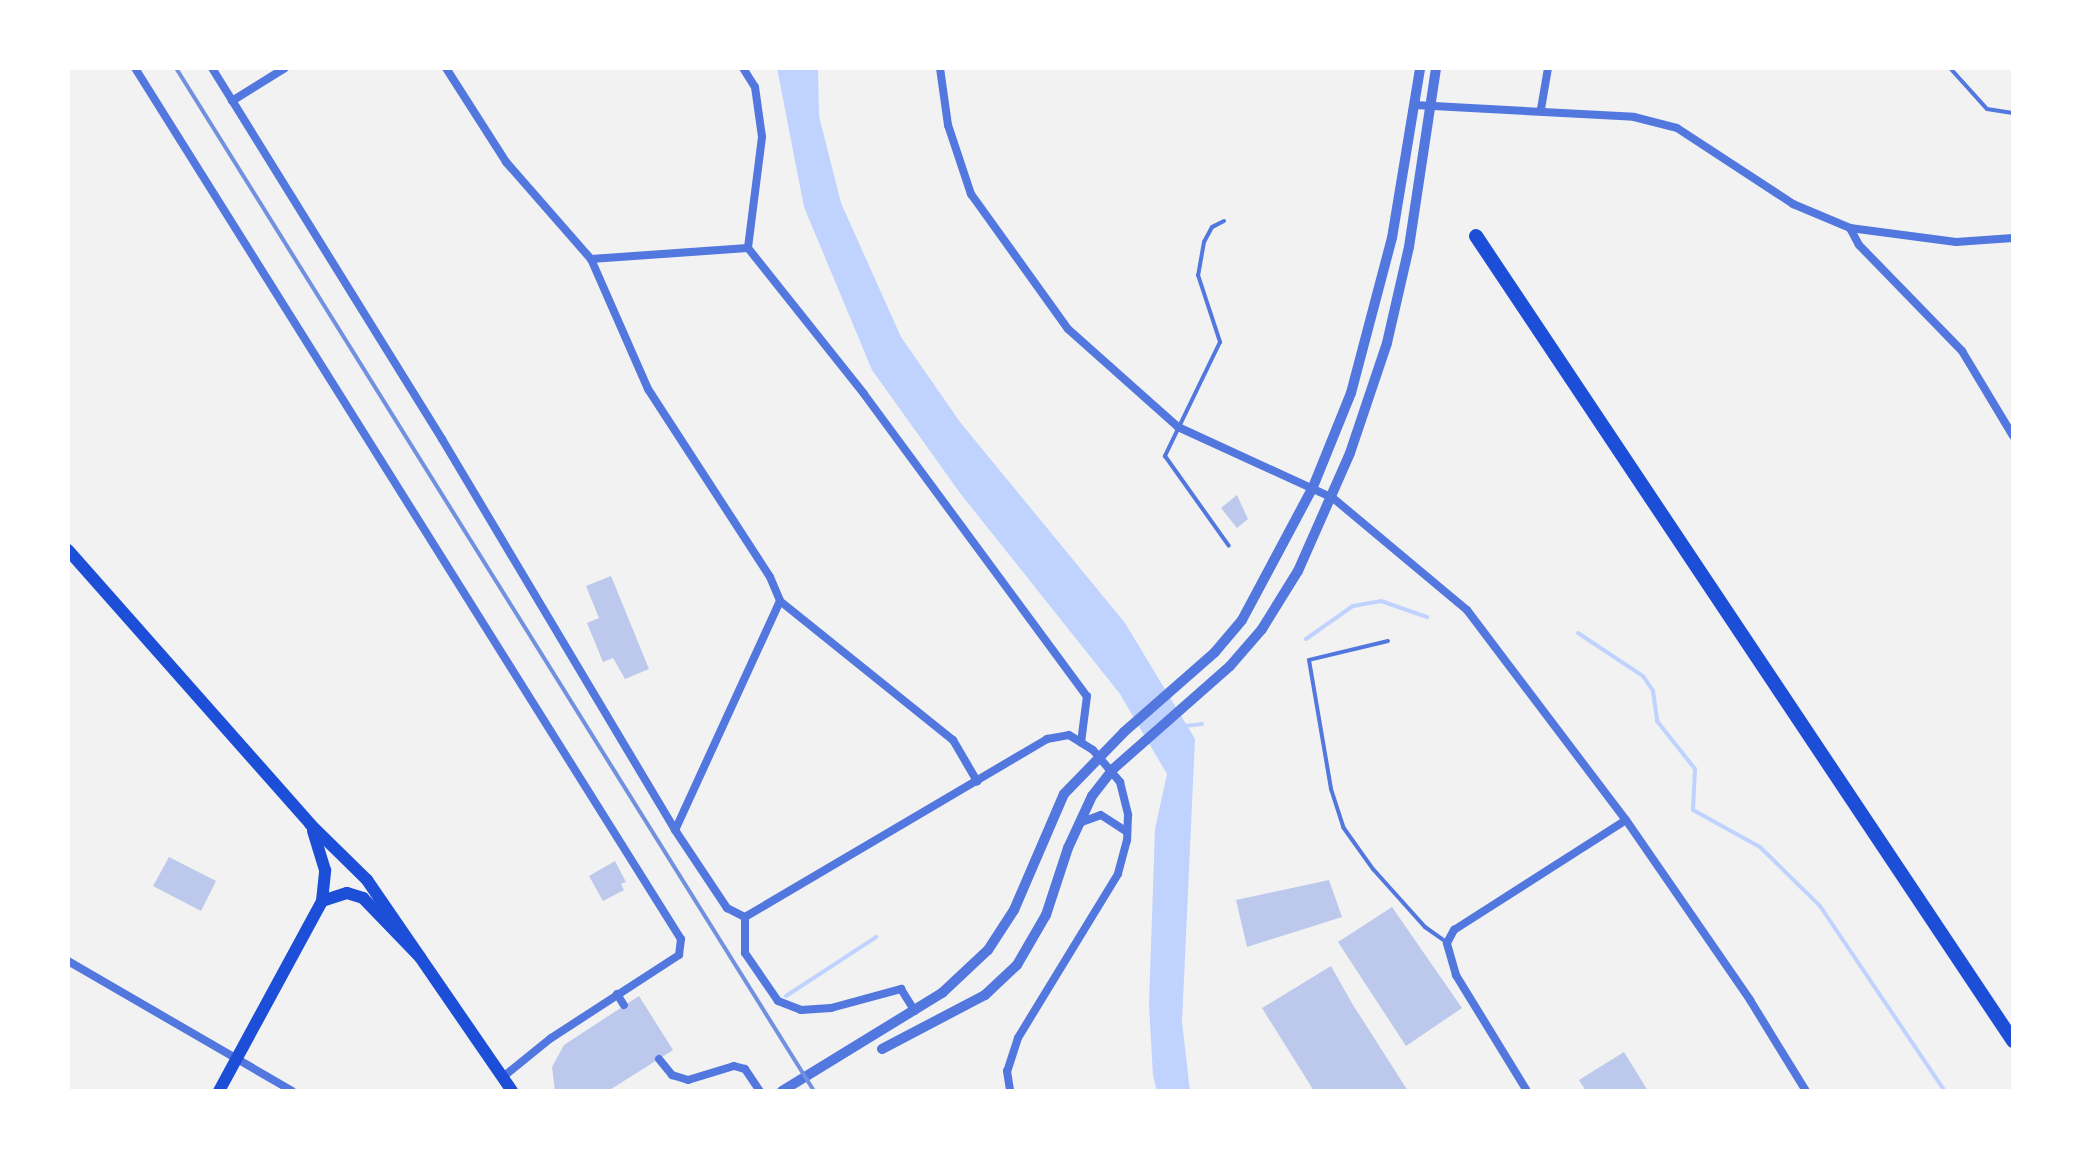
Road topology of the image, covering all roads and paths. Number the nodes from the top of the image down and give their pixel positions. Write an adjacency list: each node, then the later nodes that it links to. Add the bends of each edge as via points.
1 (135, 68): 44 (street, via 681,939 679,955)
2 (212, 68): 11 (street)
3 (285, 68): 11 (street)
4 (446, 68): 21 (street, via 506,162)
5 (743, 68): 20 (street, via 755,87 762,137)
6 (940, 68): 22 (street, via 948,125 971,194 1016,263 1092,356)
7 (1420, 68): 12 (street)
8 (1436, 68): 13 (street)
9 (1548, 68): 14 (street)
10 (1950, 68): 15 (lane, via 1987,109)
11 (232, 101): 37 (street)
12 (1415, 105): 13 (street); 24 (street, via 1374,320)
13 (1431, 108): 14 (street); 25 (street, via 1387,343)
14 (1541, 109): 17 (street, via 1604,113 1677,128 1793,204)
15 (2013, 113)
16 (1224, 221): 22 (lane, via 1212,227 1204,242 1198,275 1220,342)
17 (1850, 228): 19 (street, via 1956,242); 23 (street, via 1859,245 1962,351)
18 (1476, 236): 47 (highway)
19 (2013, 238)
20 (748, 248): 21 (street); 30 (street, via 864,394 1087,696)
21 (591, 259): 28 (street, via 648,389 770,577)
22 (1178, 427): 24 (street); 26 (lane, via 1165,456)
23 (2013, 436)
24 (1313, 487): 25 (street); 31 (street, via 1242,620)
25 (1333, 498): 32 (street, via 1262,629 1230,666); 34 (street, via 1467,610)
26 (1229, 546)
27 (68, 550): 35 (main road)
28 (780, 601): 33 (street, via 953,740); 37 (street)
29 (1388, 641): 41 (lane, via 1309,660 1331,789 1343,827 1425,927)
30 (1081, 743): 31 (street); 33 (street, via 1069,735 1047,739)
31 (1099, 756): 32 (street); 46 (street, via 1064,794 1014,910 988,950)
32 (1112, 770): 36 (street); 38 (street, via 1126,802)
33 (977, 781): 40 (street)
34 (1626, 820): 41 (street, via 1454,930); 59 (street)
35 (310, 824): 39 (main road, via 325,870); 43 (main road, via 367,880)
36 (1078, 824): 38 (street, via 1101,815); 48 (street, via 1046,915 1017,965 985,995)
37 (675, 830): 40 (street, via 727,908)
38 (1127, 832): 57 (street, via 1118,874 1018,1038 1007,1071)
39 (322, 901): 43 (main road, via 347,893 363,898); 49 (main road)
40 (745, 917): 46 (street, via 745,953 778,1001 801,1010 831,1008 901,989)
41 (1447, 943): 58 (street, via 1456,975)
42 (68, 961): 49 (street)
43 (426, 962): 51 (main road)
44 (617, 994): 45 (street); 51 (street)
45 (624, 1005)
46 (915, 1011): 56 (street)
47 (2013, 1041)
48 (882, 1049)
49 (235, 1057): 52 (main road); 53 (street)
50 (659, 1059): 55 (street, via 672,1075 688,1080 734,1066 745,1069)
51 (504, 1076): 54 (main road)
52 (219, 1091)
53 (292, 1091)
54 (512, 1091)
55 (760, 1091)
56 (782, 1091)
57 (1010, 1091)
58 (1527, 1091)
59 (1806, 1091)

